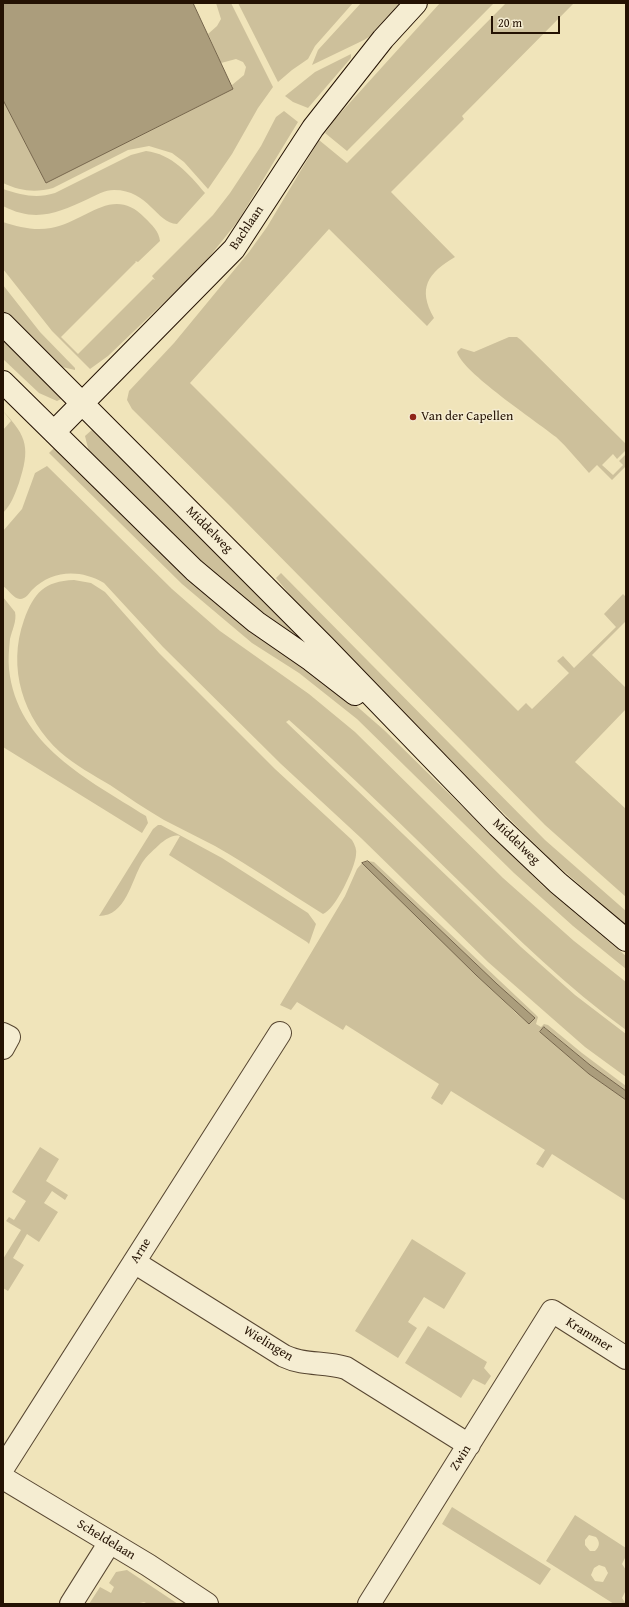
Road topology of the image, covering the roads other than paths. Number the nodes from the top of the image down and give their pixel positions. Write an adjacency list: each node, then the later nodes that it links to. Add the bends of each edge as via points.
1 (416, 3): 4 (street, Bachlaan, via 383,39 313,128 234,249)
2 (3, 324): 4 (street, Middelweg)
3 (3, 382): 5 (street, Middelweg)
4 (82, 404): 5 (street, Bachlaan); 6 (street, Middelweg, via 324,646)
5 (54, 432): 6 (street, Middelweg, via 194,570 256,622 311,660)
6 (412, 738): 7 (street, Middelweg, via 553,878)
7 (626, 940)
8 (280, 1033): 11 (street, Arne)
9 (3, 1034): 10 (street, via 9,1037)
10 (3, 1048)
11 (134, 1262): 14 (street, Wielingen, via 284,1356 295,1361 333,1364 346,1368); 15 (street, Arne)
12 (552, 1311): 13 (street, Krammer); 14 (street, Zwin)
13 (626, 1358)
14 (469, 1444): 20 (street, Zwin)
15 (3, 1468)
16 (3, 1478): 17 (street, Scheldelaan)
17 (110, 1542): 18 (street); 19 (street, Scheldelaan)
18 (71, 1604)
19 (207, 1604)
20 (369, 1604)

